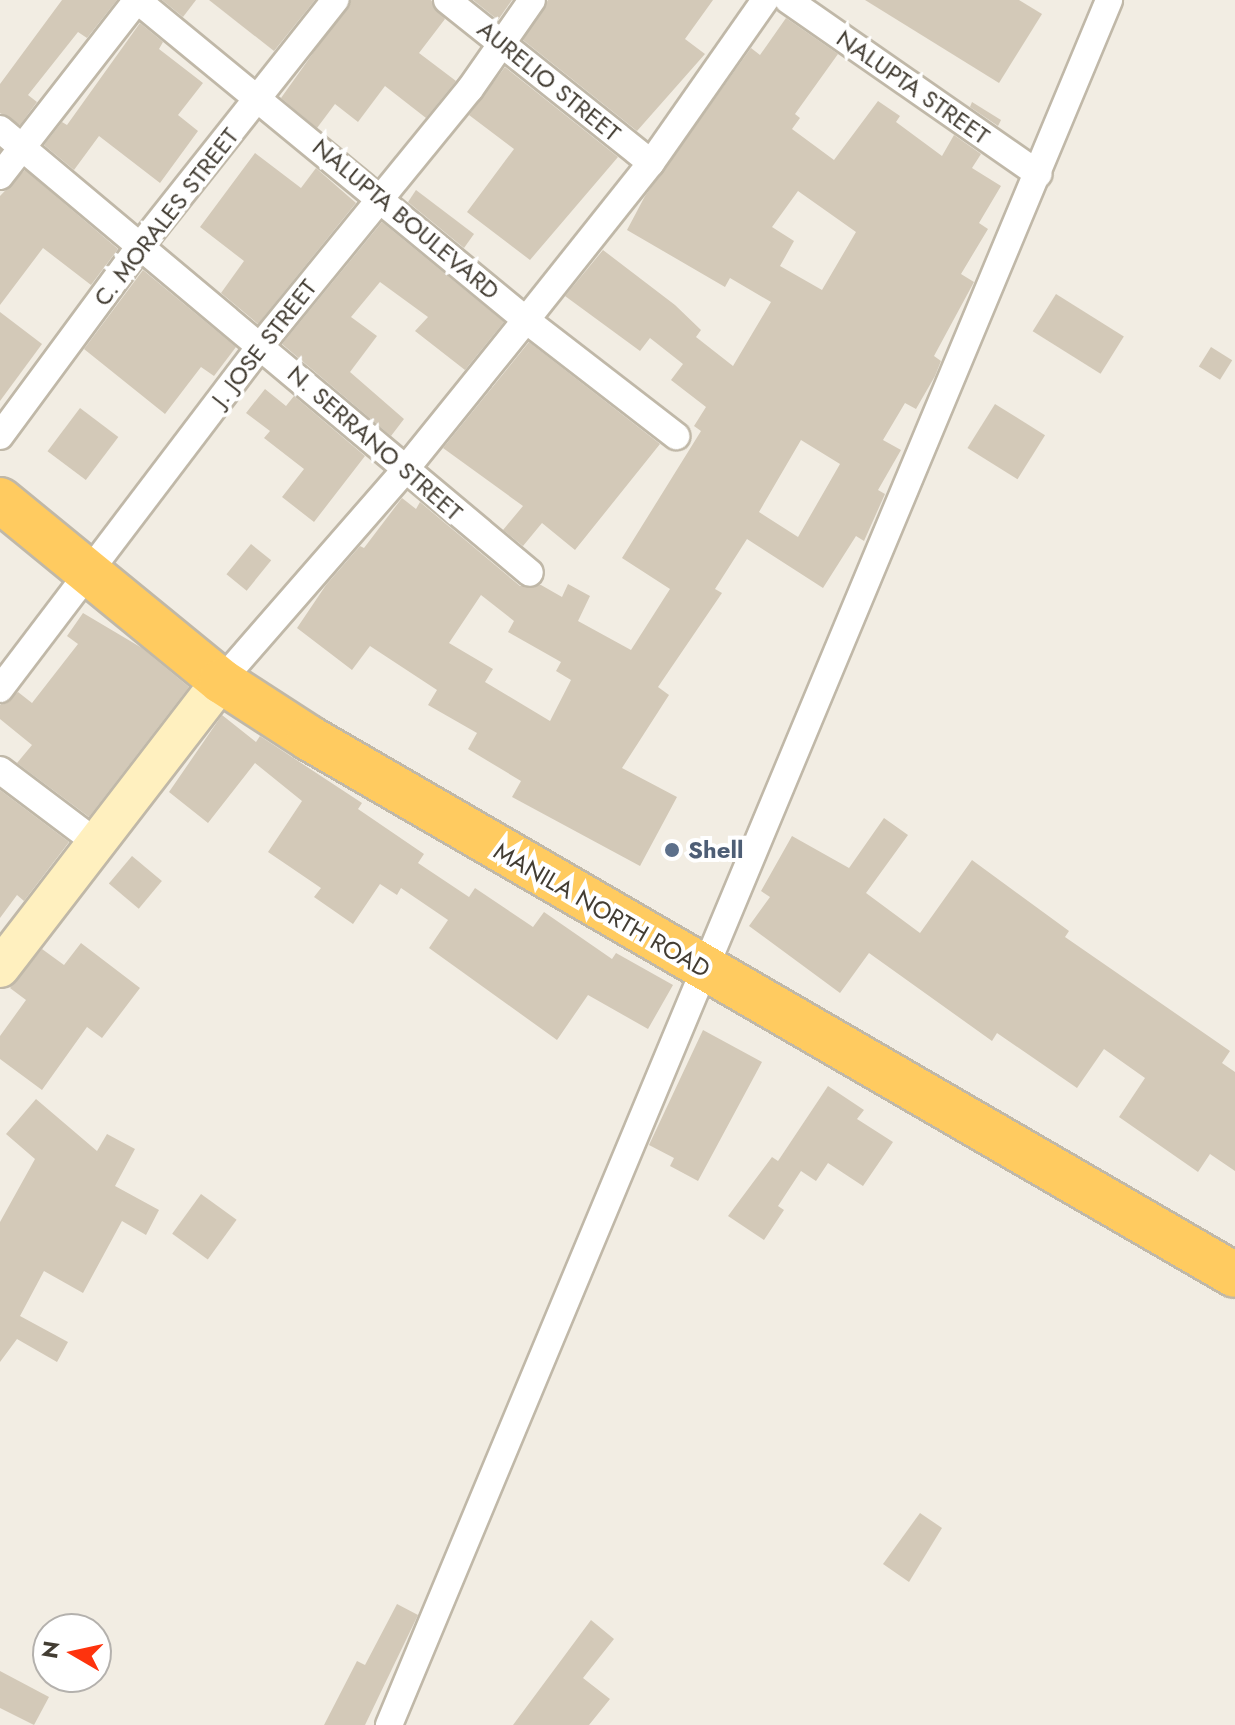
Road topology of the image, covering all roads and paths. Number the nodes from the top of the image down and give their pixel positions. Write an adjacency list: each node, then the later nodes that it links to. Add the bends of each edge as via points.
1 (137, 0): 9 (street, NALUPTA BOULEVARD); 11 (street)
2 (335, 0): 9 (street, C. MORALES STREET)
3 (447, 0): 8 (street, AURELIO STREET)
4 (532, 0): 8 (street, J. JOSE STREET)
5 (765, 0): 12 (street)
6 (788, 0): 13 (street, NALUPTA STREET)
7 (1109, 0): 13 (street)
8 (503, 43): 12 (street, AURELIO STREET); 15 (street, J. JOSE STREET)
9 (260, 97): 15 (street, NALUPTA BOULEVARD); 16 (street, C. MORALES STREET)
10 (0, 129): 11 (street, N. SERRANO STREET)
11 (22, 148): 14 (street); 16 (street, N. SERRANO STREET)
12 (651, 163): 17 (street)
13 (1038, 174): 30 (street)
14 (0, 176)
15 (377, 198): 17 (street, NALUPTA BOULEVARD); 18 (street, J. JOSE STREET)
16 (141, 245): 18 (street, N. SERRANO STREET); 19 (street, C. MORALES STREET)
17 (526, 320): 20 (street, NALUPTA BOULEVARD); 21 (street)
18 (261, 345): 21 (street, N. SERRANO STREET); 24 (street, J. JOSE STREET)
19 (0, 436)
20 (676, 436)
21 (404, 471): 23 (street, N. SERRANO STREET); 25 (street)
22 (0, 500): 24 (highway, MANILA NORTH ROAD)
23 (530, 573)
24 (88, 575): 25 (highway, MANILA NORTH ROAD); 26 (street, J. JOSE STREET)
25 (221, 681): 28 (main road); 30 (highway, MANILA NORTH ROAD)
26 (0, 689)
27 (0, 770): 28 (street)
28 (97, 843): 29 (main road)
29 (0, 968)
30 (706, 971): 31 (highway, MANILA NORTH ROAD); 32 (street)
31 (1235, 1275)
32 (389, 1725)

